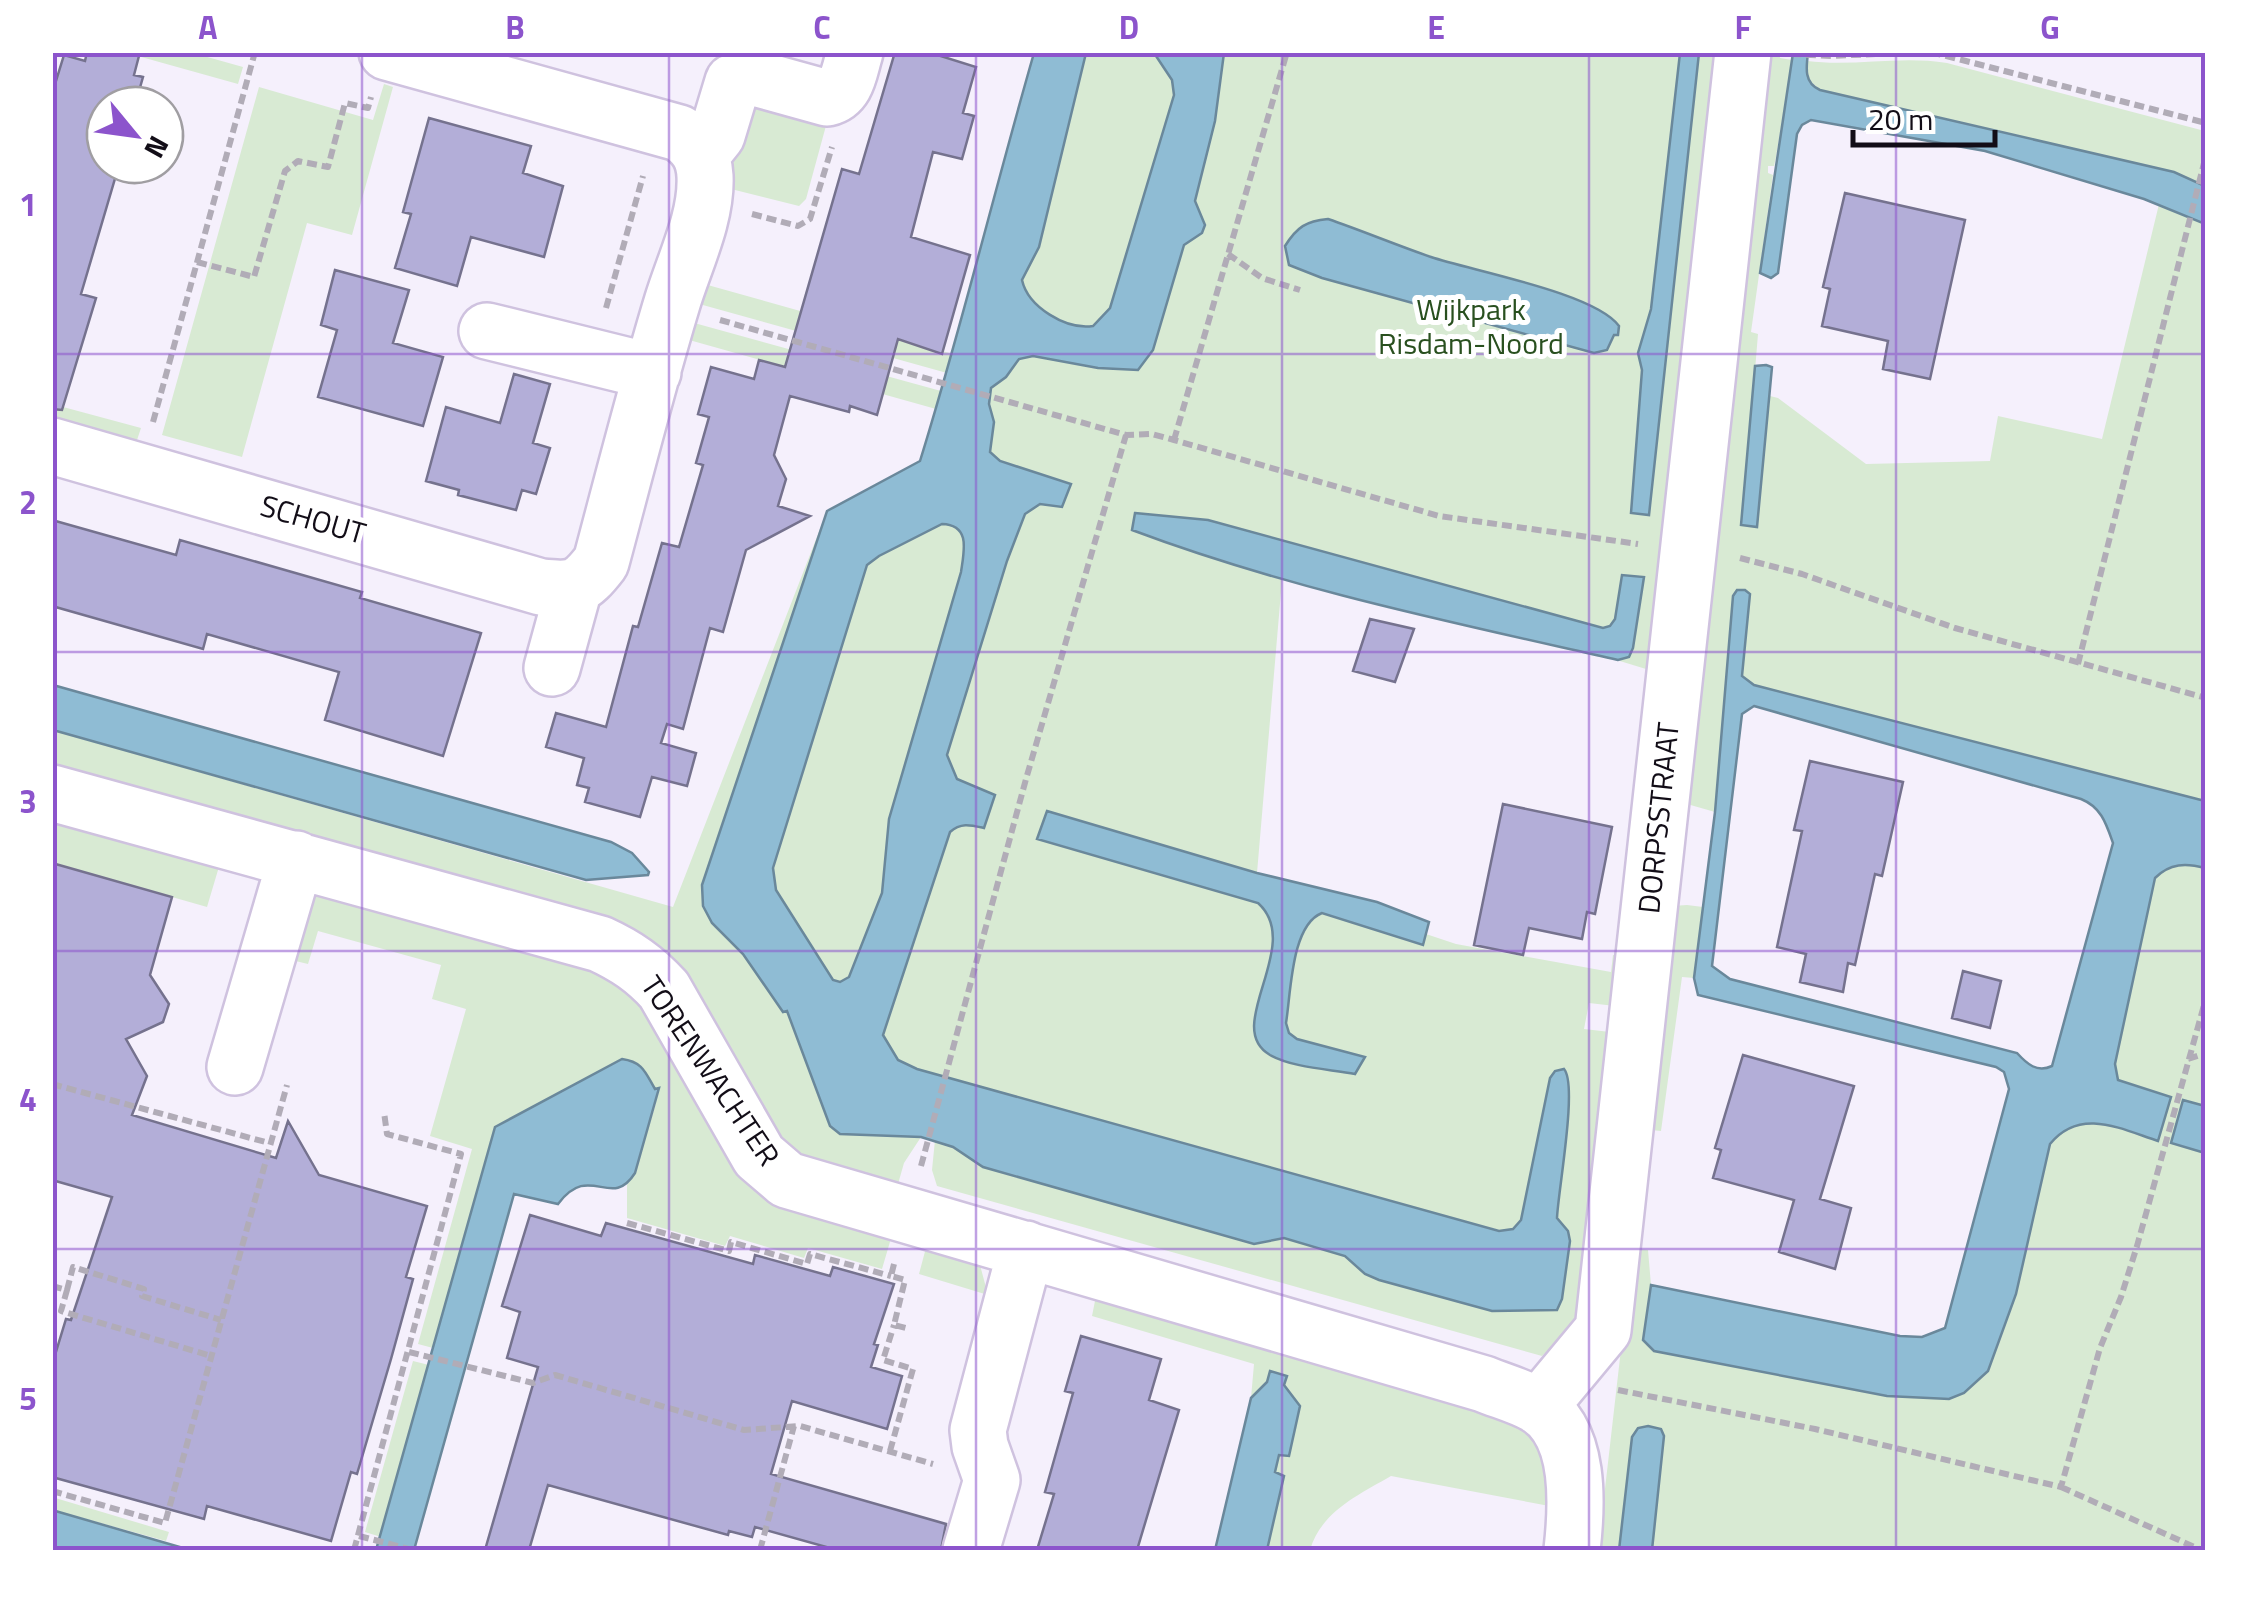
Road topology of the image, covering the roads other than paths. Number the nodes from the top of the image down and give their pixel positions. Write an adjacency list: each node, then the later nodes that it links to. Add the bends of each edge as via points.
1 (1742, 52): 14 (street, DORPSSTRAAT, via 1603,1330)
2 (380, 71): 4 (street)
3 (846, 74): 4 (street, via 827,98 740,79 728,89 717,135)
4 (687, 161): 6 (street)
5 (487, 331): 6 (street)
6 (663, 334): 8 (street, via 600,562)
7 (52, 446): 8 (street, SCHOUT, via 541,587)
8 (574, 588): 9 (street)
9 (552, 668)
10 (52, 793): 11 (street, TORENWACHTER)
11 (296, 859): 12 (street); 13 (street, TORENWACHTER, via 626,956 664,990 774,1172)
12 (235, 1068)
13 (1026, 1250): 14 (street, TORENWACHTER, via 1484,1384); 15 (street, via 978,1430 992,1480)
14 (1552, 1393): 16 (street, via 1578,1498)
15 (971, 1550)
16 (1572, 1550)

